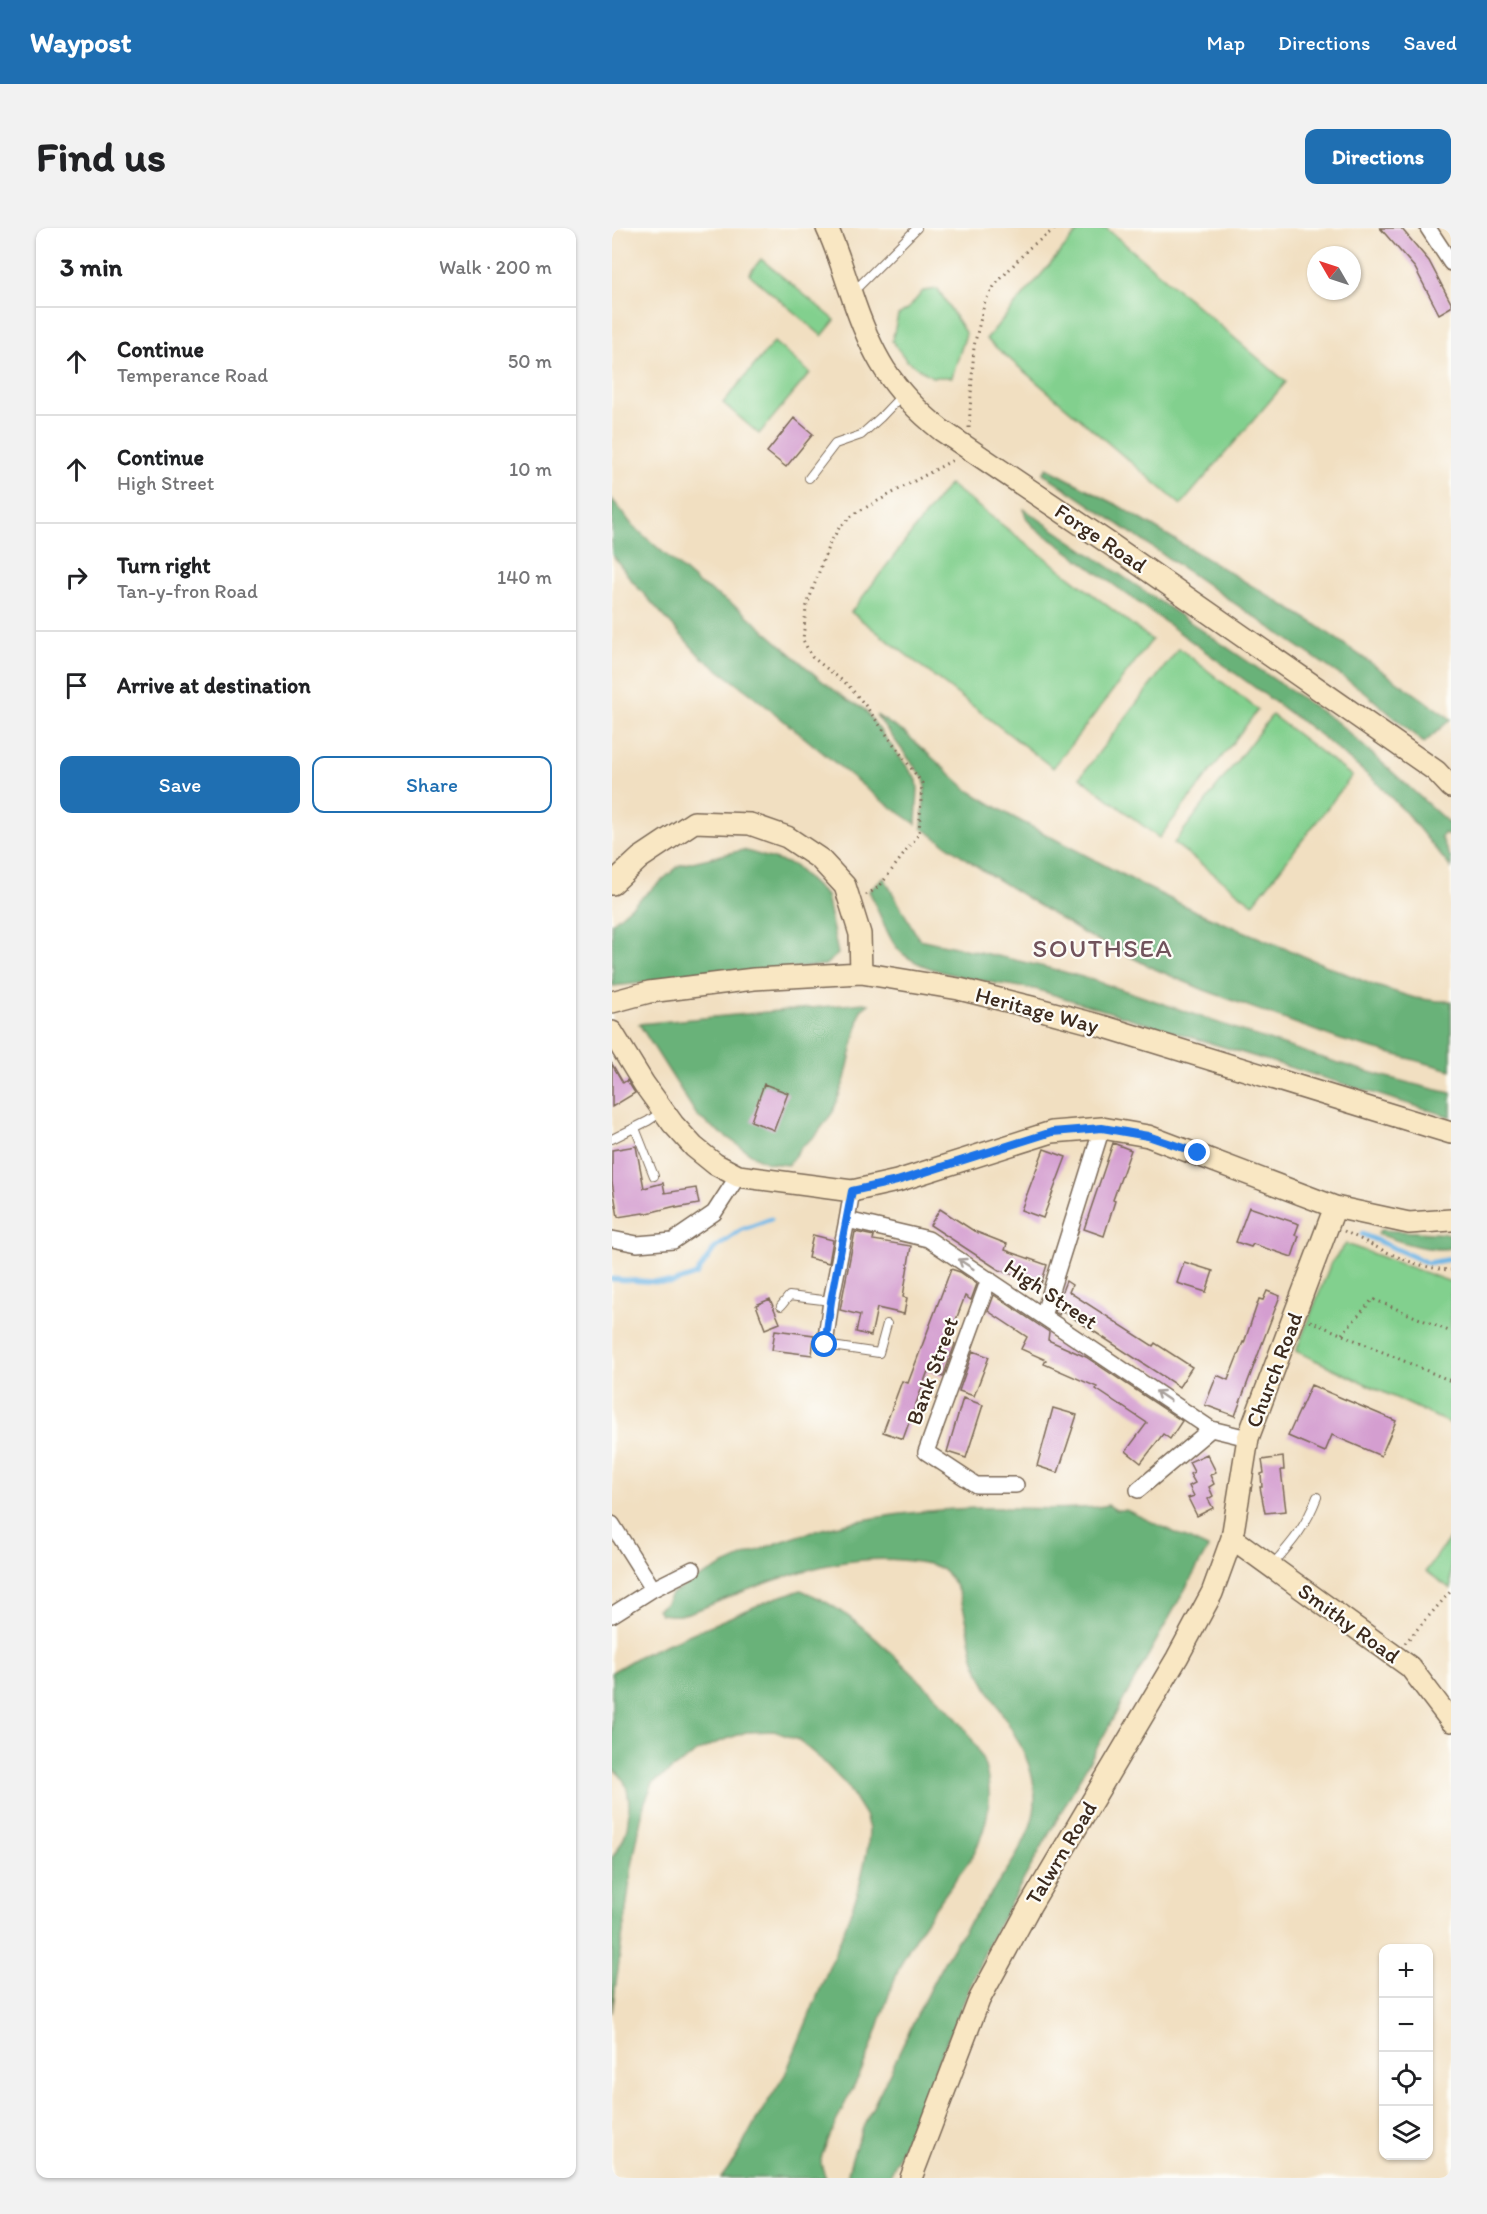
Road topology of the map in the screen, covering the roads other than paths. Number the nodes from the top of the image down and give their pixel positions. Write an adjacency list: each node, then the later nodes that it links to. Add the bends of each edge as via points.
1 (826, 228): 5 (street, Forge Road, via 833,238)
2 (917, 228): 5 (lane)
3 (1428, 228): 4 (street)
4 (1451, 263)
5 (851, 294): 6 (street, Forge Road, via 879,361)
6 (902, 395): 7 (lane, via 861,435 835,444); 8 (street, Forge Road, via 968,448 1436,771)
7 (809, 478)
8 (1451, 787)
9 (612, 884): 10 (street, via 640,858 694,822 750,824 787,837 820,859 845,886 860,934)
10 (861, 973): 11 (street, Heritage Way, via 649,992); 16 (street, Heritage Way, via 959,989 1051,1012)
11 (612, 1002)
12 (612, 1032): 13 (street)
13 (663, 1110): 14 (lane); 19 (street, via 694,1147)
14 (635, 1128): 17 (lane); 18 (lane)
15 (1102, 1128): 20 (street, via 1052,1132 897,1181); 21 (street, via 1148,1136); 28 (street)
16 (1451, 1133)
17 (612, 1139)
18 (654, 1176)
19 (738, 1176): 20 (street); 24 (street, via 714,1213 673,1241 637,1244)
20 (852, 1191): 23 (street)
21 (1332, 1215): 22 (street, via 1409,1223); 32 (street, Church Road)
22 (1451, 1220)
23 (847, 1221): 25 (street, High Street, one-way to 23, via 928,1239); 26 (street)
24 (612, 1239)
25 (989, 1279): 28 (street, High Street); 33 (street, Bank Street, via 926,1452 976,1485)
26 (831, 1301): 27 (lane, via 789,1296); 30 (street)
27 (781, 1306)
28 (1043, 1316): 31 (street, High Street, one-way to 28)
29 (887, 1324): 30 (lane, via 879,1353)
30 (825, 1345)
31 (1211, 1429): 32 (street, High Street); 34 (street)
32 (1248, 1438): 37 (street, Church Road)
33 (1016, 1485)
34 (1138, 1490)
35 (1317, 1497): 38 (lane, via 1299,1535)
36 (612, 1524): 40 (street)
37 (1233, 1538): 38 (street, Smithy Road); 43 (street, Talwrn Road, via 1212,1593 1178,1658 978,2000)
38 (1271, 1566): 42 (street, Smithy Road, via 1410,1667)
39 (693, 1569): 40 (street)
40 (653, 1589): 41 (street)
41 (612, 1614)
42 (1451, 1721)
43 (911, 2178)

